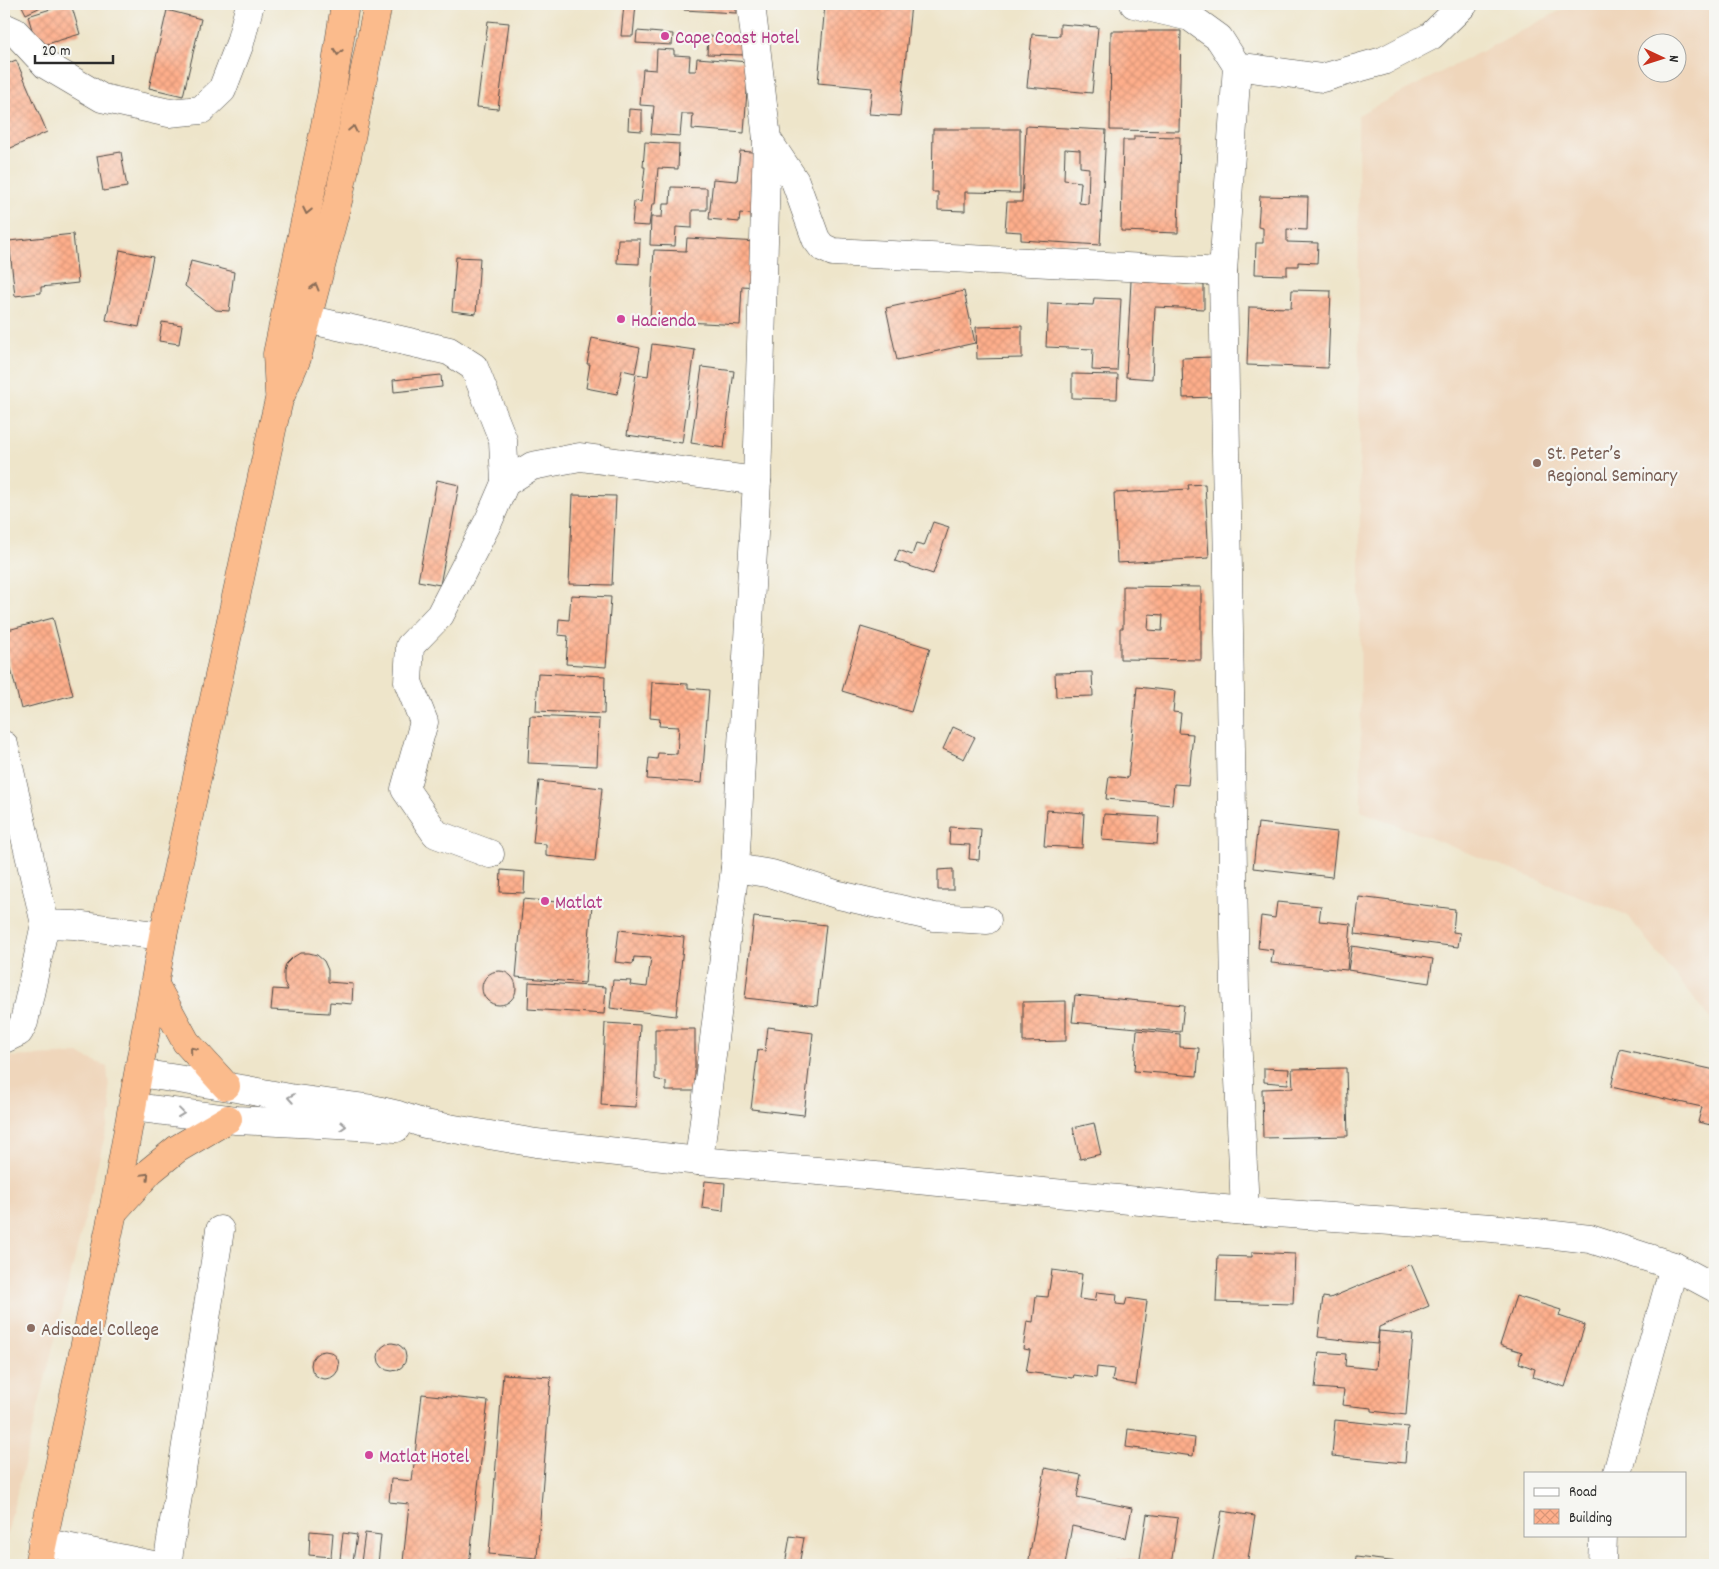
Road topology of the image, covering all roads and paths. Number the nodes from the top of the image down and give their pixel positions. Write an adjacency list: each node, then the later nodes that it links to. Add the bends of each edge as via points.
1 (250, 4): 7 (street, via 240,43 222,90 200,110 169,113 102,98 46,65 15,32)
2 (345, 4): 12 (highway, one-way to 12, via 331,97 277,354)
3 (378, 4): 11 (highway, one-way to 3, via 339,197)
4 (751, 4): 9 (street)
5 (1134, 4): 8 (street, via 1190,18 1220,38)
6 (1464, 4): 8 (street, via 1431,36 1383,61 1322,78)
7 (4, 27)
8 (1236, 66): 10 (street)
9 (767, 139): 10 (street, via 795,181 816,238 822,247 833,252); 13 (street)
10 (1223, 272): 29 (street, via 1235,991)
11 (307, 320): 12 (highway, via 297,358); 14 (street, via 449,351 474,367 503,440)
12 (279, 400): 20 (highway)
13 (757, 481): 14 (street, via 580,457 532,466); 17 (street)
14 (505, 484): 16 (street, via 490,520 440,615 410,646 408,682 424,722 405,789 436,834)
15 (4, 745): 19 (street)
16 (490, 854)
17 (735, 868): 18 (street, via 772,874 839,895 934,917); 28 (street)
18 (986, 920)
19 (45, 924): 20 (street); 22 (street, via 24,1022 19,1032)
20 (163, 936): 21 (highway)
21 (155, 985): 23 (highway); 24 (highway, one-way to 21, via 186,1042)
22 (4, 1039)
23 (139, 1073): 24 (street); 25 (highway)
24 (226, 1086): 27 (street, one-way to 24, via 372,1109)
25 (132, 1107): 26 (street, one-way to 26); 30 (highway)
26 (228, 1119): 27 (street, one-way to 27, via 398,1128); 30 (highway, one-way to 26, via 150,1171 177,1149)
27 (425, 1124): 28 (street, via 536,1143)
28 (699, 1161): 29 (street)
29 (1245, 1211): 32 (street, via 1590,1238)
30 (113, 1212): 36 (highway)
31 (220, 1230): 38 (street)
32 (1674, 1266): 33 (street); 34 (street)
33 (1715, 1288)
34 (1617, 1472)
35 (1603, 1536): 39 (street)
36 (40, 1554): 37 (street)
37 (153, 1565)
38 (167, 1565)
39 (1602, 1565)

